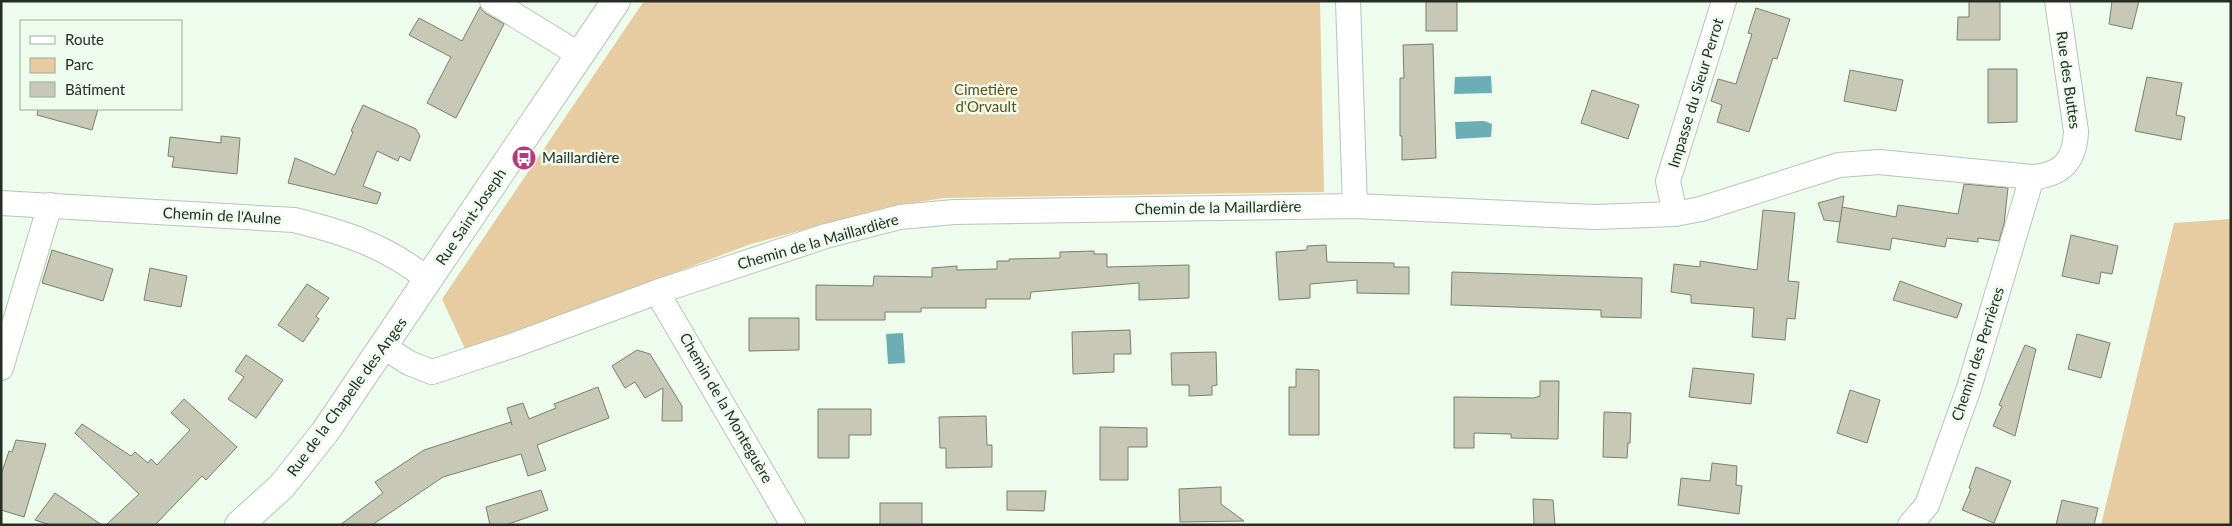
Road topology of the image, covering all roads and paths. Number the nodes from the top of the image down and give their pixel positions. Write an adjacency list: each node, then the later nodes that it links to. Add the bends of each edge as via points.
1 (492, 1): 6 (street)
2 (616, 1): 6 (main road, Rue Saint-Joseph)
3 (1348, 1): 11 (street)
4 (1724, 1): 12 (street, Impasse du Sieur Perrot, via 1668,180)
5 (2056, 1): 7 (street, Rue des Buttes, via 2076,131 2076,144)
6 (580, 54): 13 (main road, Rue Saint-Joseph)
7 (2070, 158): 8 (street, Chemin de la Maillardière, via 2062,168 2048,176)
8 (2032, 178): 12 (street, Chemin de la Maillardière, via 1879,162 1839,166 1701,209); 20 (street, Chemin des Perrières, via 1965,397 1927,505)
9 (1, 202): 10 (street, Chemin de l'Aulne)
10 (50, 205): 13 (street, Chemin de l'Aulne, via 294,220 341,232 385,251); 17 (street)
11 (1355, 206): 12 (street, Chemin de la Maillardière, via 1595,217); 14 (street, Chemin de la Maillardière, via 954,212 900,217 826,236)
12 (1675, 214)
13 (429, 281): 15 (main road, Rue Saint-Joseph)
14 (657, 292): 16 (street, Chemin de la Maillardière, via 432,372); 19 (street, Chemin de la Monteguère)
15 (410, 308): 16 (main road, Rue de la Chapelle des Anges)
16 (384, 347): 18 (main road, Rue de la Chapelle des Anges, via 325,432 282,486)
17 (1, 368)
18 (238, 525)
19 (793, 525)
20 (1910, 525)

